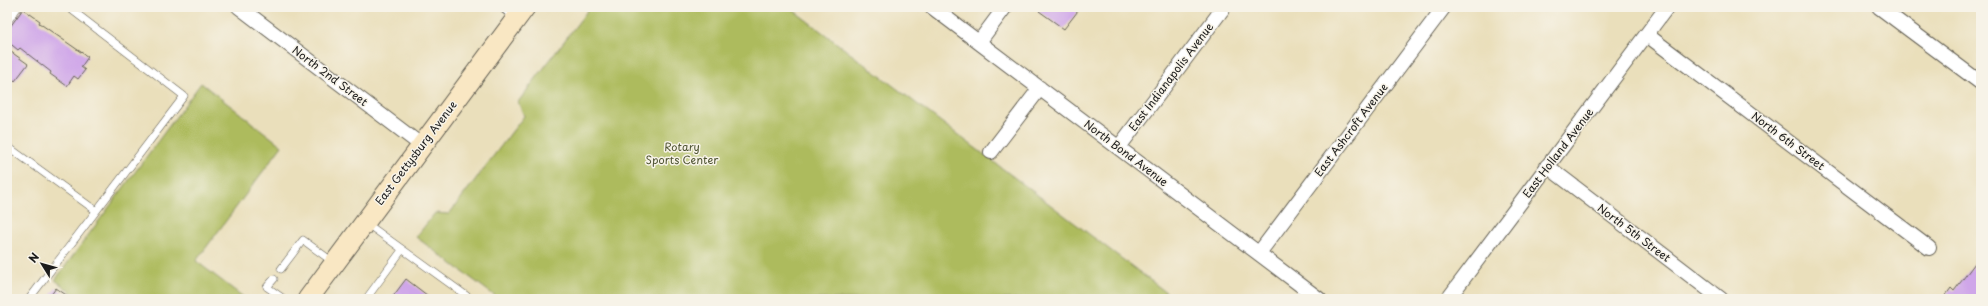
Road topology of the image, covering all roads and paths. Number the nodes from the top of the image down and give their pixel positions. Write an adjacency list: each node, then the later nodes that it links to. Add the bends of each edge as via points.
1 (18, 7): 11 (lane)
2 (68, 7): 21 (lane, via 184,96)
3 (239, 7): 16 (street, North 2nd Street)
4 (932, 7): 13 (street, North Bond Avenue)
5 (1005, 7): 13 (street)
6 (1224, 7): 18 (street, East Indianapolis Avenue)
7 (1444, 7): 25 (street, East Ashcroft Avenue)
8 (1667, 7): 12 (street, East Holland Avenue)
9 (1879, 7): 14 (street)
10 (516, 10): 16 (street, East Gettysburg Avenue)
11 (7, 22)
12 (1647, 35): 20 (street, East Holland Avenue); 23 (street, North 6th Street)
13 (978, 42): 15 (street, North Bond Avenue)
14 (1981, 83)
15 (1040, 88): 18 (street, North Bond Avenue); 19 (street)
16 (421, 145): 22 (street, East Gettysburg Avenue)
17 (7, 146): 21 (lane)
18 (1119, 147): 25 (street, North Bond Avenue)
19 (991, 152)
20 (1547, 166): 35 (street, East Holland Avenue); 36 (street, North 5th Street)
21 (95, 210): 29 (lane)
22 (365, 222): 24 (lane); 26 (street, East Gettysburg Avenue)
23 (1929, 248)
24 (402, 250): 32 (lane); 33 (lane)
25 (1259, 253): 34 (street, North Bond Avenue)
26 (334, 263): 27 (lane, via 303,240); 31 (street, East Gettysburg Avenue)
27 (282, 269)
28 (274, 279): 30 (lane, via 267,287)
29 (28, 299)
30 (284, 299)
31 (308, 299)
32 (366, 299)
33 (472, 299)
34 (1319, 299)
35 (1448, 299)
36 (1721, 299)

